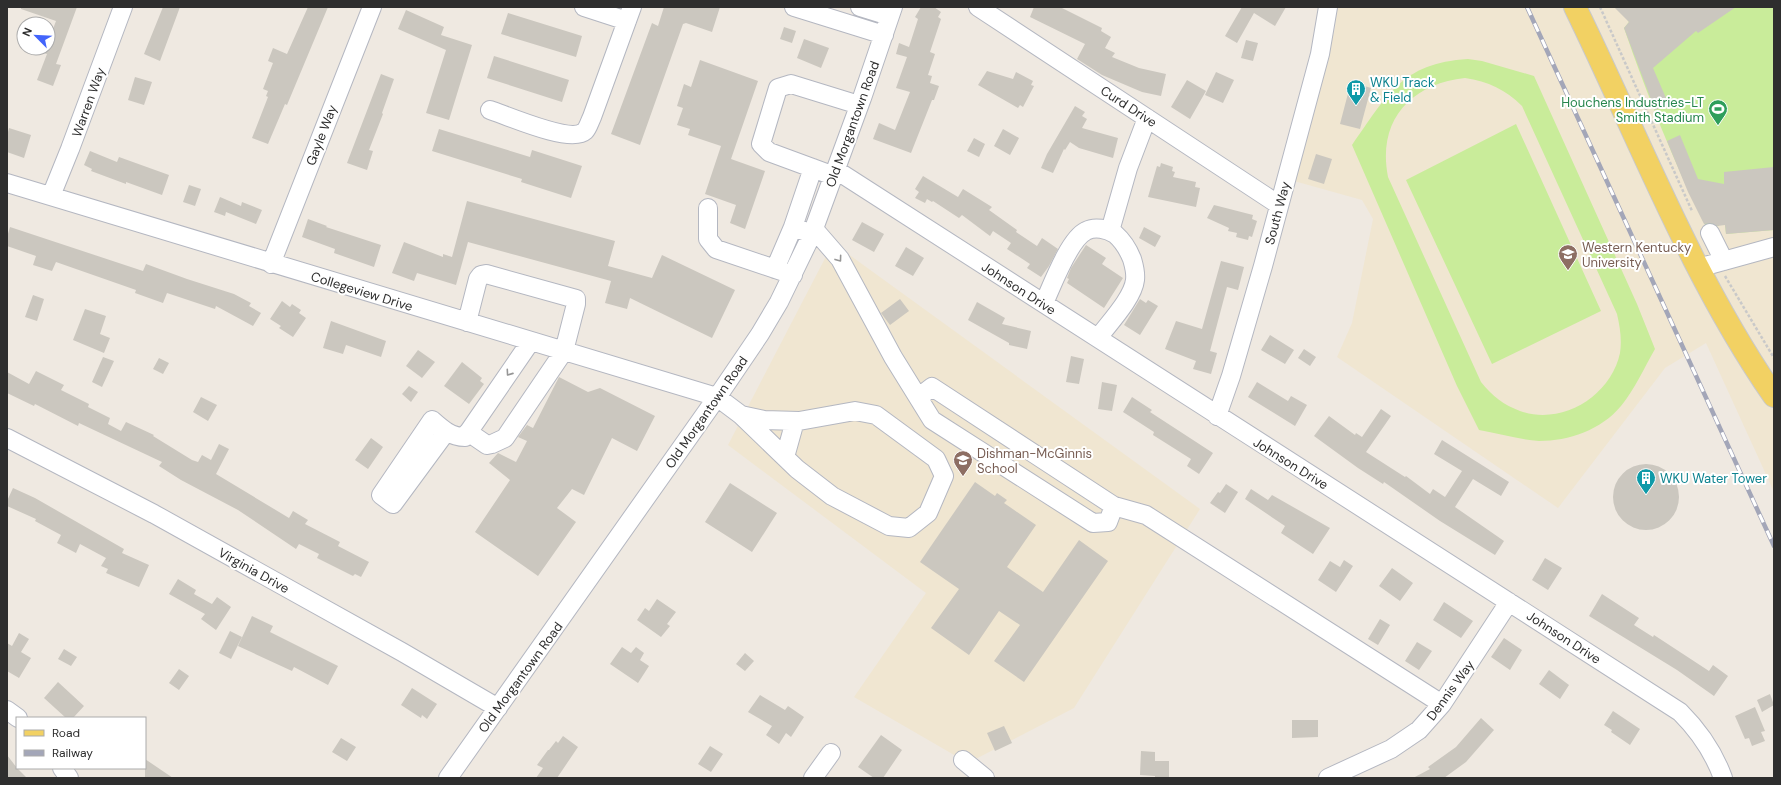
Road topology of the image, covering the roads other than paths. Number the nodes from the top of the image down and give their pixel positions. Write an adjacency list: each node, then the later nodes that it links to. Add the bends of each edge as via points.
1 (123, 7): 18 (street, Warren Way)
2 (372, 7): 26 (street, Gayle Way)
3 (584, 7): 10 (street)
4 (794, 7): 11 (street)
5 (860, 7): 9 (street)
6 (978, 7): 14 (street, Curd Drive)
7 (1328, 7): 19 (street, South Way, via 1321,47)
8 (1575, 7): 27 (main road, via 1668,206)
9 (891, 12): 11 (street, Old Morgantown Road)
10 (630, 14): 13 (street, via 592,117 584,131 562,134)
11 (884, 35): 12 (street, Old Morgantown Road)
12 (859, 105): 15 (street, Johnson Drive, via 791,84 778,88 761,144 769,152); 16 (street, Old Morgantown Road)
13 (490, 110)
14 (1147, 118): 19 (street, Curd Drive); 22 (street, via 1128,168)
15 (813, 168): 16 (street, Johnson Drive); 21 (street)
16 (835, 173): 23 (street, Old Morgantown Road); 30 (street, Johnson Drive)
17 (7, 183): 18 (street, Collegeview Drive)
18 (51, 196): 26 (street, Collegeview Drive)
19 (1279, 205): 39 (street, South Way, via 1231,376)
20 (708, 208): 28 (street, via 708,239 716,248)
21 (793, 227): 23 (street); 28 (street)
22 (1110, 231): 30 (street, via 1097,228 1086,230 1075,240); 32 (street, via 1122,240 1130,254 1135,269 1135,280 1131,293)
23 (813, 232): 29 (street, Old Morgantown Road); 37 (street, one-way to 37, via 840,259 893,357)
24 (1710, 233): 27 (street)
25 (1774, 248): 27 (street)
26 (271, 264): 31 (street, Collegeview Drive)
27 (1713, 264): 35 (main road, via 1722,313)
28 (775, 269): 29 (street)
29 (793, 275): 36 (street, Old Morgantown Road, via 760,334)
30 (1044, 303): 32 (street, Johnson Drive)
31 (467, 322): 33 (street, Collegeview Drive); 34 (street, via 481,275 486,274 576,299)
32 (1098, 338): 39 (street, Johnson Drive)
33 (531, 341): 34 (street, Collegeview Drive); 42 (street, one-way to 42)
34 (564, 351): 36 (street, Collegeview Drive); 42 (street, via 505,438 487,445)
35 (1772, 391)
36 (717, 397): 38 (street, Collegeview Drive); 48 (street, Old Morgantown Road)
37 (919, 397): 45 (street, via 932,387); 45 (street, via 932,420 1093,523 1108,522)
38 (741, 414): 40 (street, via 764,420); 44 (street)
39 (1217, 416): 46 (street, Johnson Drive)
40 (795, 421): 44 (street); 44 (street, via 855,411 876,415 936,459 944,476 928,513 909,528 889,526 832,496)
41 (446, 432): 42 (street, via 460,437)
42 (468, 432)
43 (7, 438): 48 (street, Virginia Drive, via 154,514)
44 (785, 457)
45 (1114, 506): 47 (street, via 1146,515)
46 (1509, 602): 47 (street, Dennis Way); 59 (street, Johnson Drive, via 1680,712 1701,736)
47 (1442, 704): 58 (street, Dennis Way, via 1419,730 1406,740 1376,757)
48 (498, 708): 55 (street, Old Morgantown Road)
49 (7, 710): 50 (street)
50 (17, 717)
51 (831, 753): 56 (street)
52 (962, 760): 57 (street)
53 (63, 769): 54 (street)
54 (69, 778)
55 (448, 778)
56 (813, 778)
57 (986, 778)
58 (1328, 778)
59 (1723, 778)

